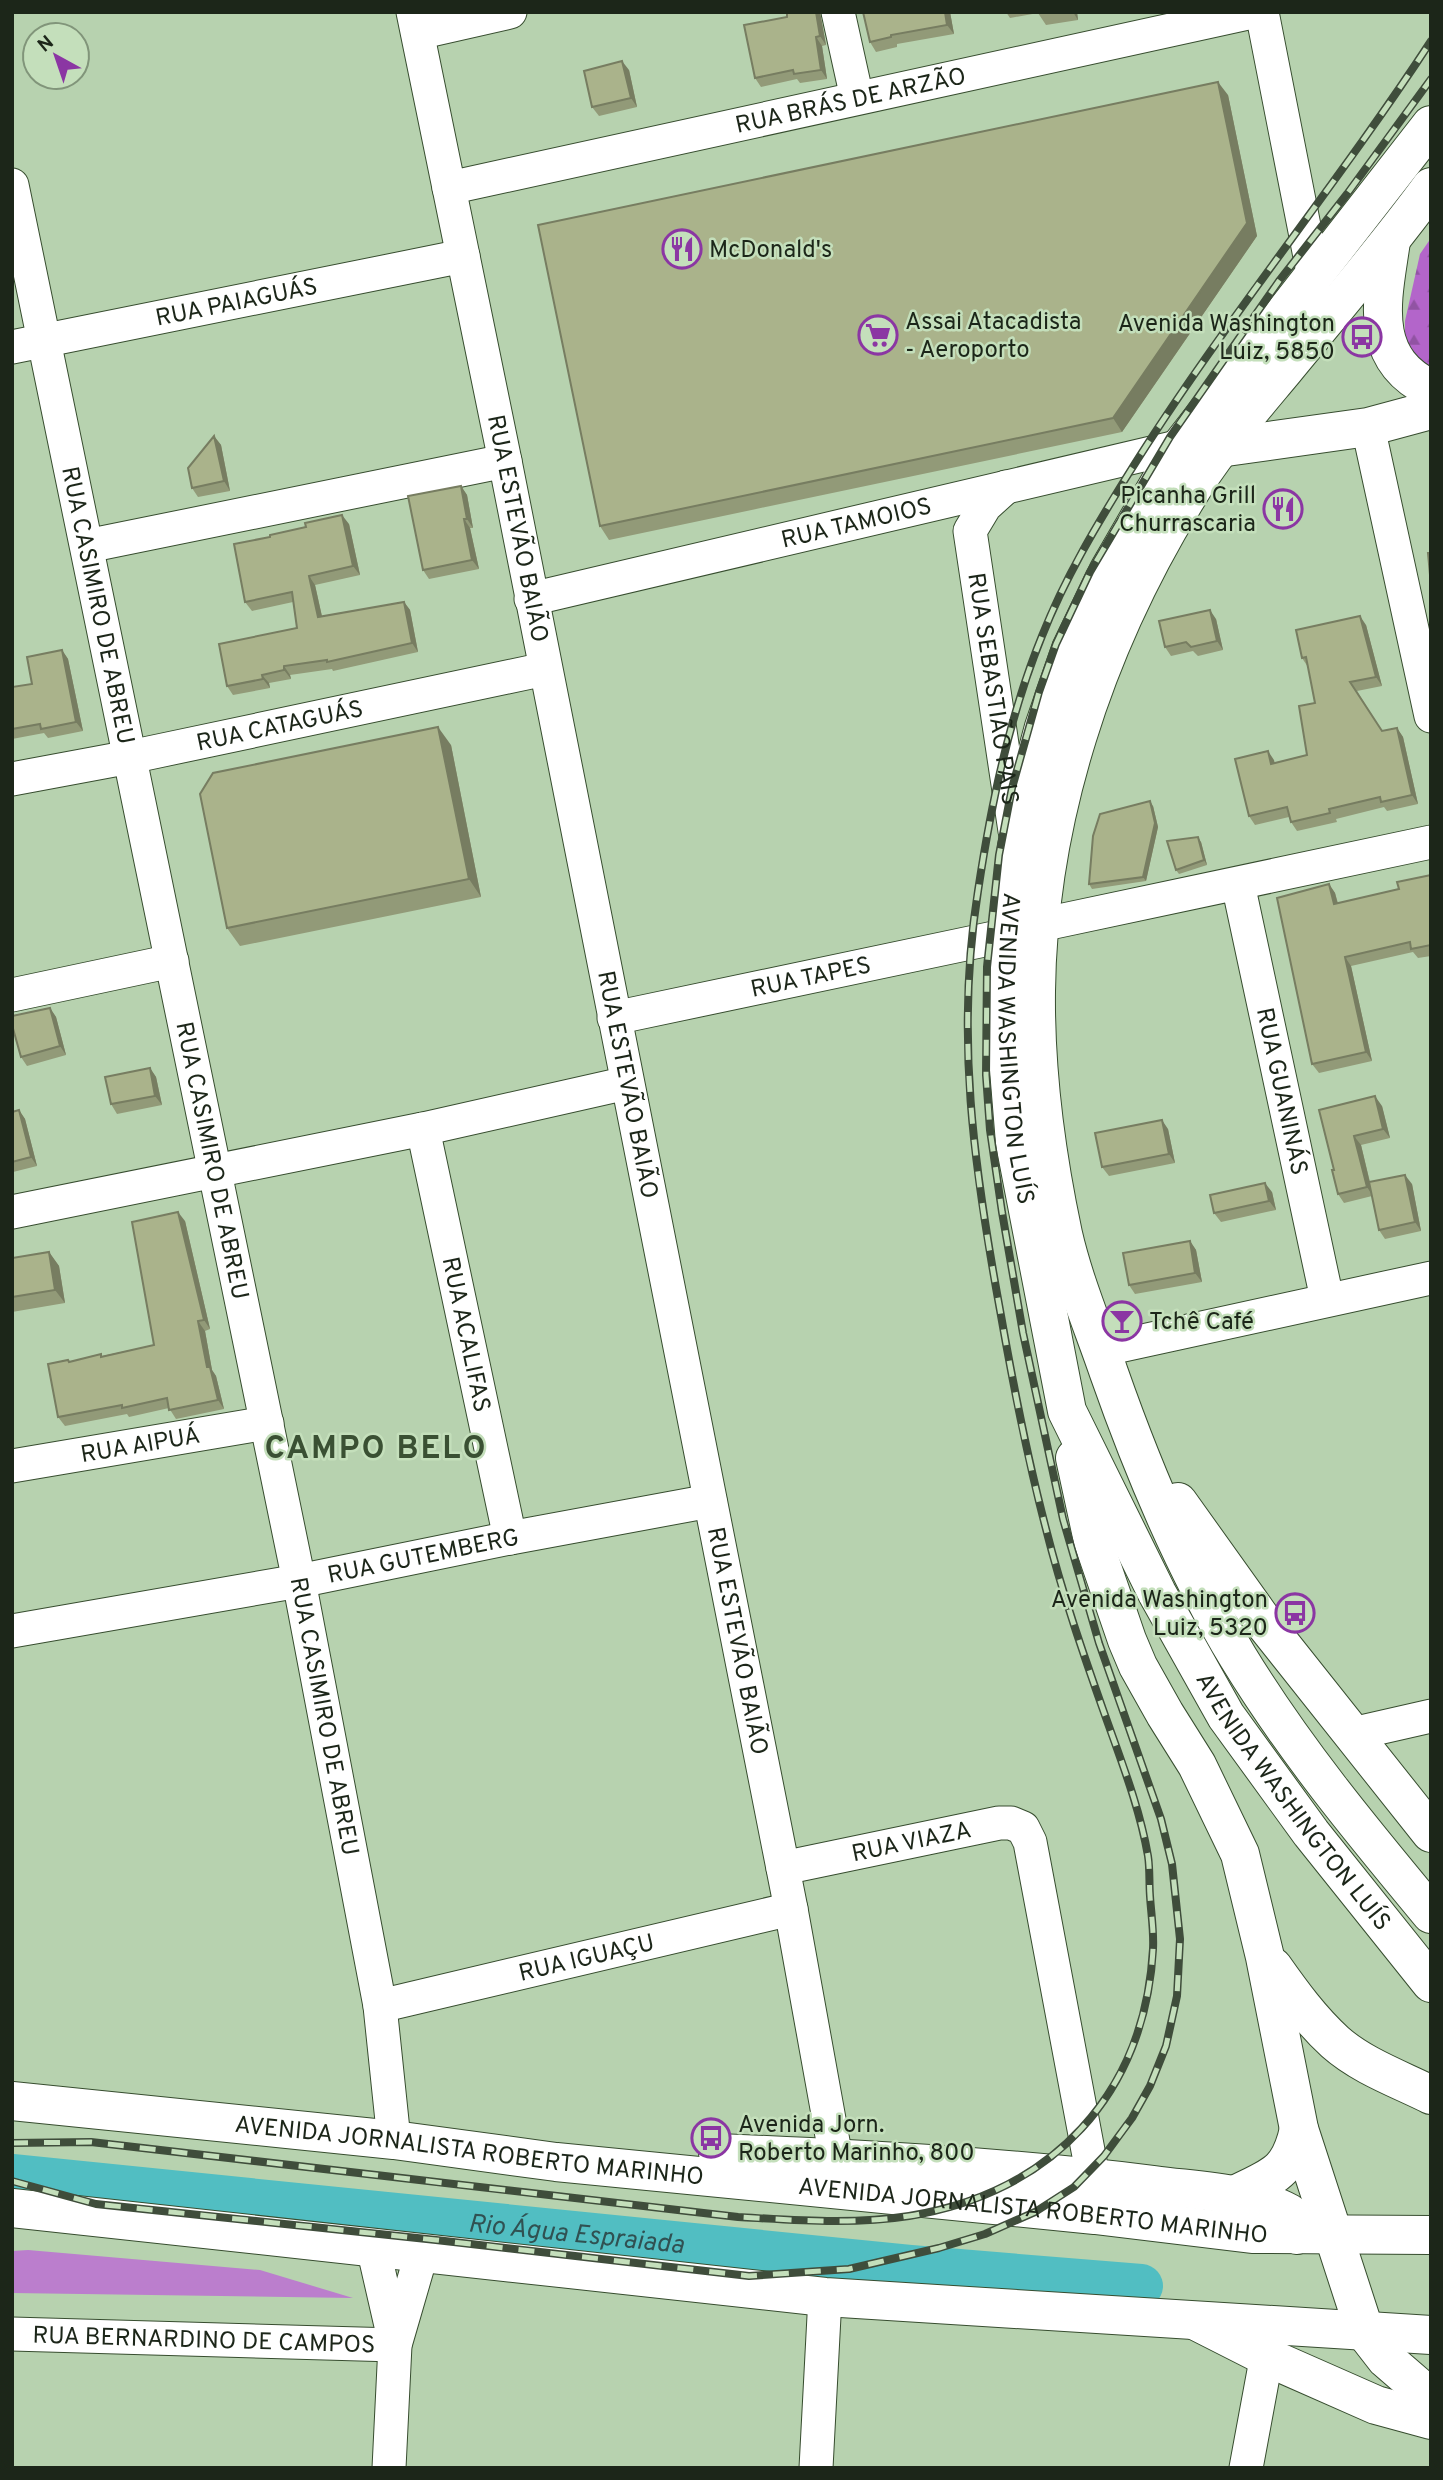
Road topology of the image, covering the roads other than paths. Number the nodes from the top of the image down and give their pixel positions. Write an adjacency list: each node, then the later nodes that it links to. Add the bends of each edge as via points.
1 (510, 12): 5 (street)
2 (838, 12): 6 (street)
3 (1253, 12): 6 (street, RUA BRÁS DE ARZÃO)
4 (1262, 12): 13 (street)
5 (416, 23): 10 (street, RUA ESTEVÃO BAIÃO)
6 (857, 98): 10 (street, RUA BRÁS DE ARZÃO)
7 (1431, 125): 13 (main road, AVENIDA WASHINGTON LUÍS)
8 (12, 185): 14 (street, RUA CASIMIRO DE ABREU)
9 (1431, 187): 11 (main road, AVENIDA WASHINGTON LUÍS)
10 (449, 188): 12 (street, RUA ESTEVÃO BAIÃO)
11 (1391, 241): 16 (main road, via 1382,314 1384,335 1404,371); 20 (main road, AVENIDA WASHINGTON LUÍS)
12 (463, 256): 14 (street, RUA PAIAGUÁS); 21 (street, RUA ESTEVÃO BAIÃO)
13 (1314, 277): 19 (main road, AVENIDA WASHINGTON LUÍS)
14 (44, 341): 15 (street, RUA PAIAGUÁS); 25 (street, RUA CASIMIRO DE ABREU)
15 (12, 347)
16 (1431, 389)
17 (1431, 410): 18 (main road)
18 (1368, 427): 20 (main road); 27 (street)
19 (1181, 446): 22 (street, RUA TAMOIOS); 33 (main road, AVENIDA WASHINGTON LUÍS, via 1109,570 1071,649 1044,727)
20 (1219, 448): 35 (main road, AVENIDA WASHINGTON LUÍS, via 1176,515 1103,659 1071,756 1049,863)
21 (505, 461): 25 (street); 26 (street, RUA ESTEVÃO BAIÃO)
22 (1006, 487): 23 (street, RUA TAMOIOS); 24 (street, via 985,506)
23 (926, 506): 24 (street); 26 (street, RUA TAMOIOS)
24 (970, 531): 33 (street, RUA SEBASTIÃO PAIS)
25 (87, 546): 30 (street, RUA CASIMIRO DE ABREU)
26 (531, 599): 28 (street, RUA ESTEVÃO BAIÃO)
27 (1421, 627): 29 (street)
28 (545, 669): 30 (street, RUA CATAGUÁS); 38 (street, RUA ESTEVÃO BAIÃO)
29 (1431, 716)
30 (130, 757): 31 (street, RUA CATAGUÁS); 36 (street, RUA CASIMIRO DE ABREU)
31 (12, 779)
32 (1431, 842): 34 (street, RUA TAPES)
33 (1017, 847): 35 (main road, AVENIDA WASHINGTON LUÍS)
34 (1238, 884): 35 (street, RUA TAPES); 44 (street, RUA GUANINÁS)
35 (1024, 930): 38 (street, RUA TAPES); 45 (main road, AVENIDA WASHINGTON LUÍS, via 1036,991 1046,1140 1064,1237); 46 (main road, AVENIDA WASHINGTON LUÍS, via 1007,1045 1015,1143)
36 (172, 961): 37 (street); 41 (street, RUA CASIMIRO DE ABREU)
37 (12, 995)
38 (614, 1018): 39 (street, RUA ESTEVÃO BAIÃO)
39 (627, 1083): 40 (street); 50 (street, RUA ESTEVÃO BAIÃO)
40 (423, 1129): 41 (street); 51 (street, RUA ACALIFAS)
41 (215, 1170): 42 (street); 47 (street, RUA CASIMIRO DE ABREU)
42 (12, 1212)
43 (1431, 1278): 44 (street)
44 (1326, 1299): 45 (street)
45 (1101, 1350): 48 (main road, AVENIDA WASHINGTON LUÍS)
46 (1067, 1411): 60 (main road, via 1093,1541 1110,1595 1138,1665 1197,1765 1240,1854); 61 (main road, AVENIDA WASHINGTON LUÍS, via 1157,1593 1226,1716)
47 (267, 1423): 49 (street, RUA AIPUÁ); 52 (street, RUA CASIMIRO DE ABREU)
48 (1136, 1451): 55 (main road); 59 (main road, AVENIDA WASHINGTON LUÍS, via 1213,1613 1254,1682 1353,1821)
49 (12, 1466)
50 (710, 1501): 51 (street, RUA GUTEMBERG); 57 (street, RUA ESTEVÃO BAIÃO)
51 (510, 1538): 52 (street, RUA GUTEMBERG)
52 (299, 1581): 53 (street, RUA GUTEMBERG); 62 (street, RUA CASIMIRO DE ABREU)
53 (12, 1631)
54 (1431, 1716): 55 (street)
55 (1352, 1734): 56 (main road)
56 (1431, 1833)
57 (783, 1868): 58 (street, RUA ESTEVÃO BAIÃO); 69 (street, RUA VIAZA, via 999,1823 1023,1828 1030,1842)
58 (791, 1909): 62 (street, RUA IGUAÇU); 67 (street, RUA ESTEVÃO BAIÃO)
59 (1431, 1914)
60 (1265, 1957): 63 (main road, via 1337,2044); 65 (main road)
61 (1426, 1978)
62 (380, 2006): 66 (street, RUA CASIMIRO DE ABREU)
63 (1431, 2095)
64 (12, 2101): 66 (main road, AVENIDA JORNALISTA ROBERTO MARINHO)
65 (1299, 2129): 70 (main road, via 1287,2164); 72 (main road)
66 (394, 2140): 68 (main road, AVENIDA JORNALISTA ROBERTO MARINHO)
67 (836, 2158): 68 (main road, via 601,2145 587,2146); 69 (main road)
68 (556, 2162): 72 (main road, AVENIDA JORNALISTA ROBERTO MARINHO, via 1252,2234)
69 (1093, 2177): 70 (main road)
70 (1233, 2196): 72 (main road, via 1275,2206)
71 (12, 2208): 74 (main road)
72 (1315, 2235): 73 (main road, AVENIDA JORNALISTA ROBERTO MARINHO); 77 (main road)
73 (1431, 2235)
74 (373, 2247): 75 (main road); 81 (street)
75 (422, 2252): 76 (main road); 81 (street)
76 (825, 2297): 80 (main road, via 1198,2322); 85 (street)
77 (1365, 2332): 79 (main road); 80 (main road); 82 (main road, via 1386,2359)
78 (12, 2334): 81 (street, RUA BERNARDINO DE CAMPOS)
79 (1431, 2335)
80 (1269, 2342): 83 (main road, via 1376,2405); 86 (street)
81 (395, 2345): 84 (street)
82 (1431, 2398)
83 (1431, 2420)
84 (389, 2468)
85 (816, 2468)
86 (1246, 2468)

